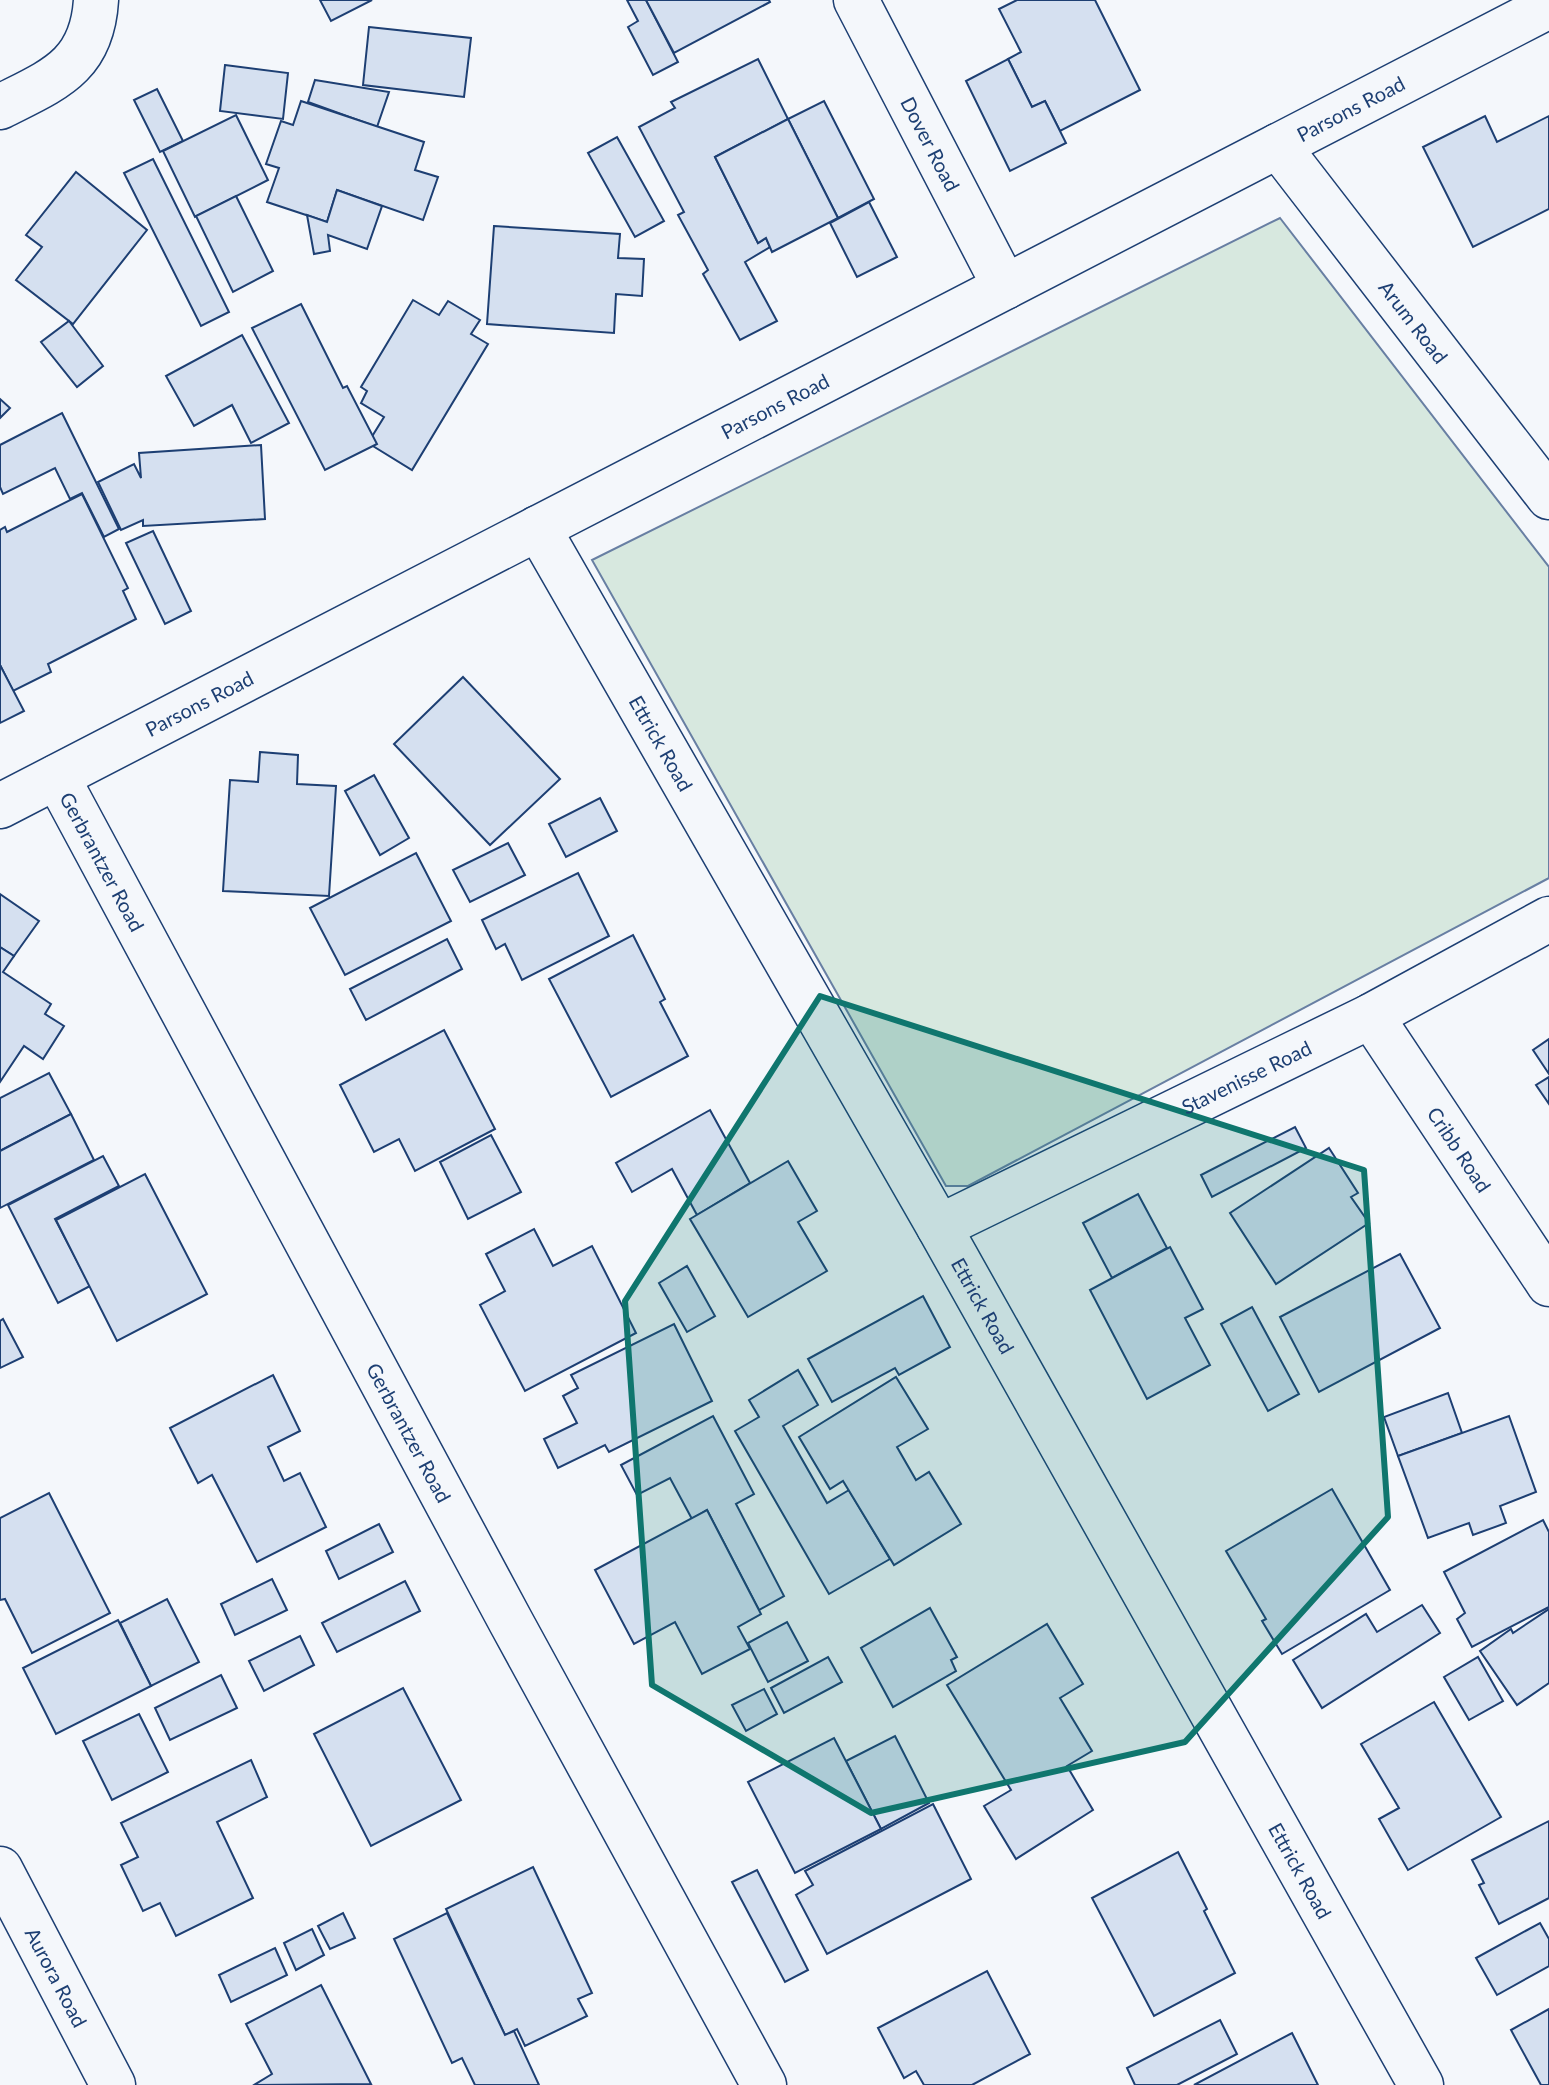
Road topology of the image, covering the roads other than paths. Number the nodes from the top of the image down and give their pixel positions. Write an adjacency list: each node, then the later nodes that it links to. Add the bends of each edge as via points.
1 (96, 0): 4 (street, via 87,44 72,66)
2 (856, 0): 6 (street, Dover Road)
3 (1549, 6): 5 (street, Parsons Road)
4 (0, 107)
5 (1278, 146): 6 (street, Parsons Road); 7 (street, Arum Road)
6 (1005, 287): 8 (street, Parsons Road)
7 (1549, 497)
8 (538, 528): 9 (street, Parsons Road); 13 (street, Ettrick Road)
9 (57, 777): 10 (street, Parsons Road); 17 (street, Gerbrantzer Road)
10 (0, 806)
11 (1549, 919): 12 (street, Stavenisse Road)
12 (1371, 1016): 13 (street, Stavenisse Road); 14 (street, Cribb Road)
13 (939, 1227): 18 (street, Ettrick Road)
14 (1549, 1284)
15 (0, 1869): 16 (street, Aurora Road)
16 (113, 2085)
17 (764, 2085)
18 (1421, 2085)

